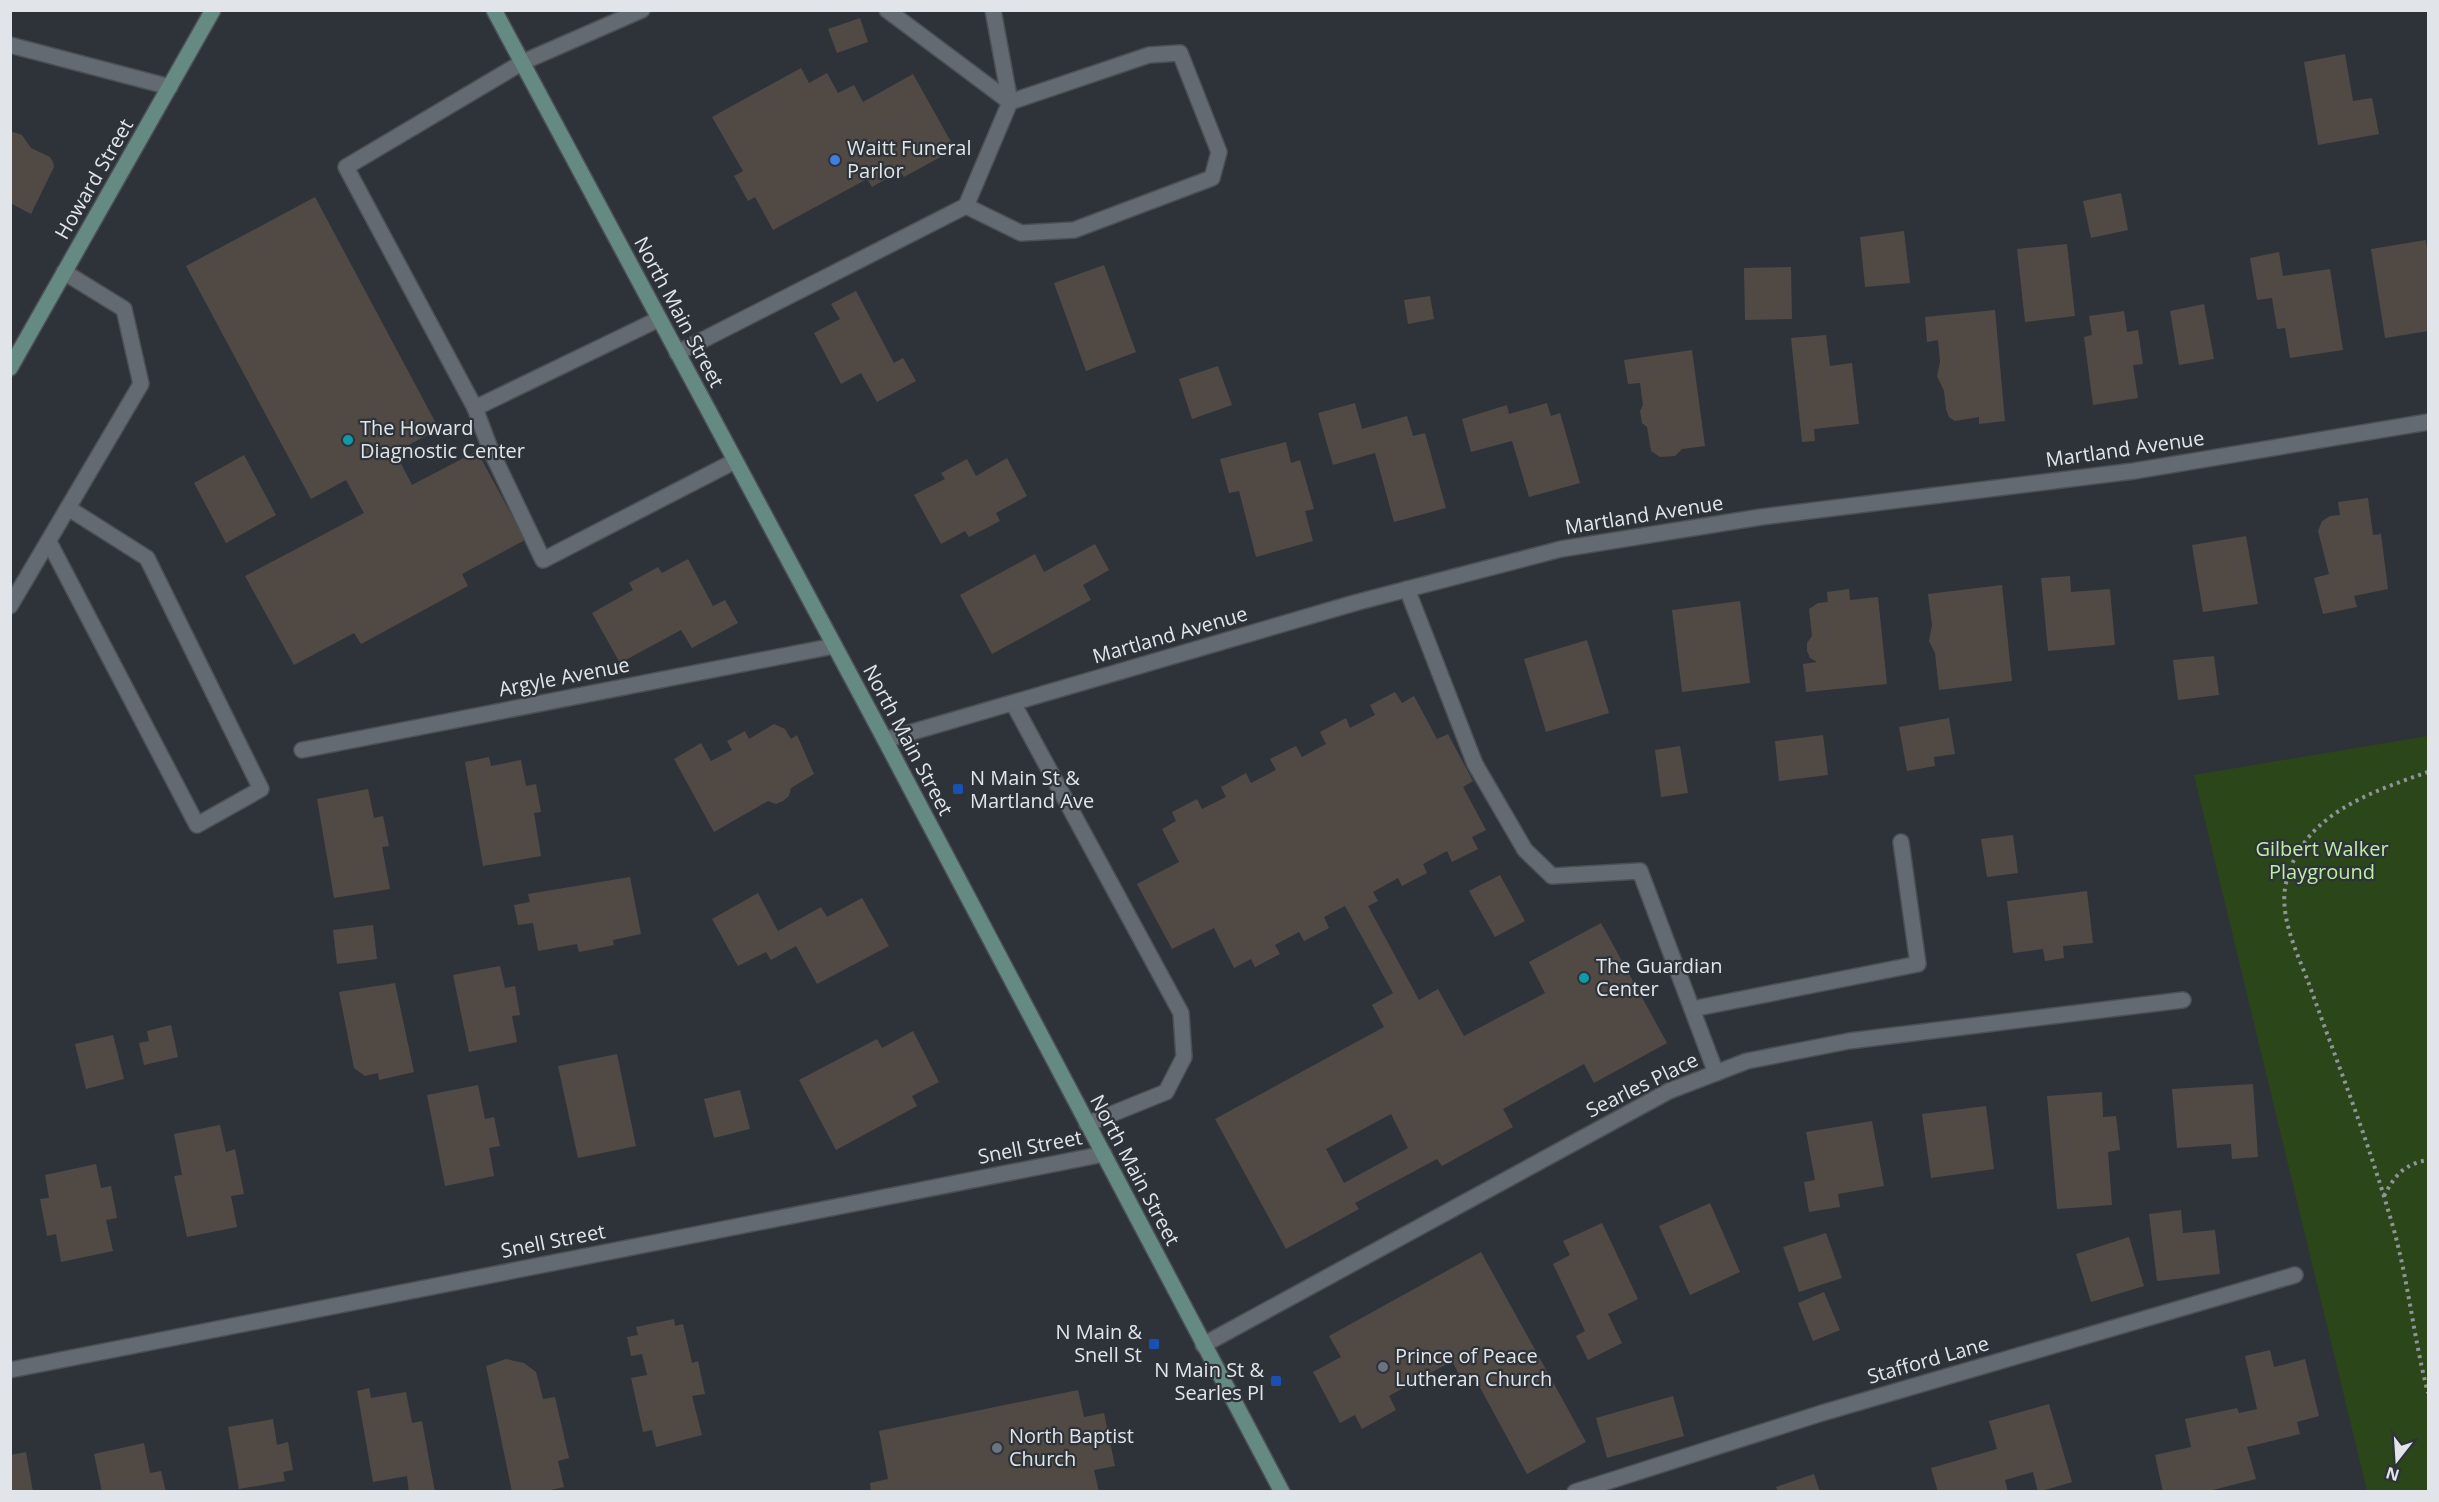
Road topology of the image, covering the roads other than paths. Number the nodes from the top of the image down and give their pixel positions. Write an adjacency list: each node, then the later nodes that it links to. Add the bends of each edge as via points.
1 (213, 10): 8 (main road, Howard Street)
2 (494, 10): 7 (main road, North Main Street)
3 (642, 10): 7 (street)
4 (886, 10): 9 (street)
5 (993, 10): 9 (street)
6 (10, 45): 8 (street)
7 (522, 62): 12 (main road, North Main Street); 15 (street, via 346,167)
8 (170, 87): 11 (main road, Howard Street)
9 (1010, 102): 10 (street); 10 (street, via 1149,55 1180,53 1219,152 1212,178 1074,230 1021,233)
10 (966, 206): 13 (street)
11 (64, 272): 14 (main road, Howard Street); 18 (street, via 124,309 141,384)
12 (659, 319): 13 (main road, North Main Street); 15 (street)
13 (677, 353): 17 (main road, North Main Street)
14 (10, 368)
15 (476, 408): 17 (street, via 491,451 543,560)
16 (2428, 422): 20 (street, Martland Avenue, via 2134,471 1761,517 1573,547)
17 (735, 461): 22 (main road, North Main Street)
18 (68, 508): 19 (street); 19 (street, via 147,558 261,789 196,825)
19 (49, 542): 21 (street)
20 (1407, 589): 23 (street, Martland Avenue); 28 (street, via 1475,764 1525,850 1552,876 1640,871)
21 (10, 606)
22 (834, 646): 24 (main road, North Main Street); 25 (street, Argyle Avenue)
23 (1013, 703): 24 (street, Martland Avenue); 30 (street, via 1181,1013 1184,1057 1166,1092)
24 (885, 740): 30 (main road, North Main Street)
25 (302, 750)
26 (1901, 842): 28 (street, via 1918,964)
27 (2183, 1000): 29 (street, Searles Place, via 1848,1041 1747,1060)
28 (1692, 1009): 29 (street)
29 (1716, 1073): 33 (street, Searles Place, via 1669,1091)
30 (1087, 1124): 31 (main road, North Main Street)
31 (1104, 1154): 33 (main road, North Main Street); 34 (street, Snell Street)
32 (2295, 1275): 36 (street, Stafford Lane, via 1822,1413)
33 (1203, 1346): 35 (main road, North Main Street)
34 (10, 1370)
35 (1282, 1491)
36 (1575, 1491)

